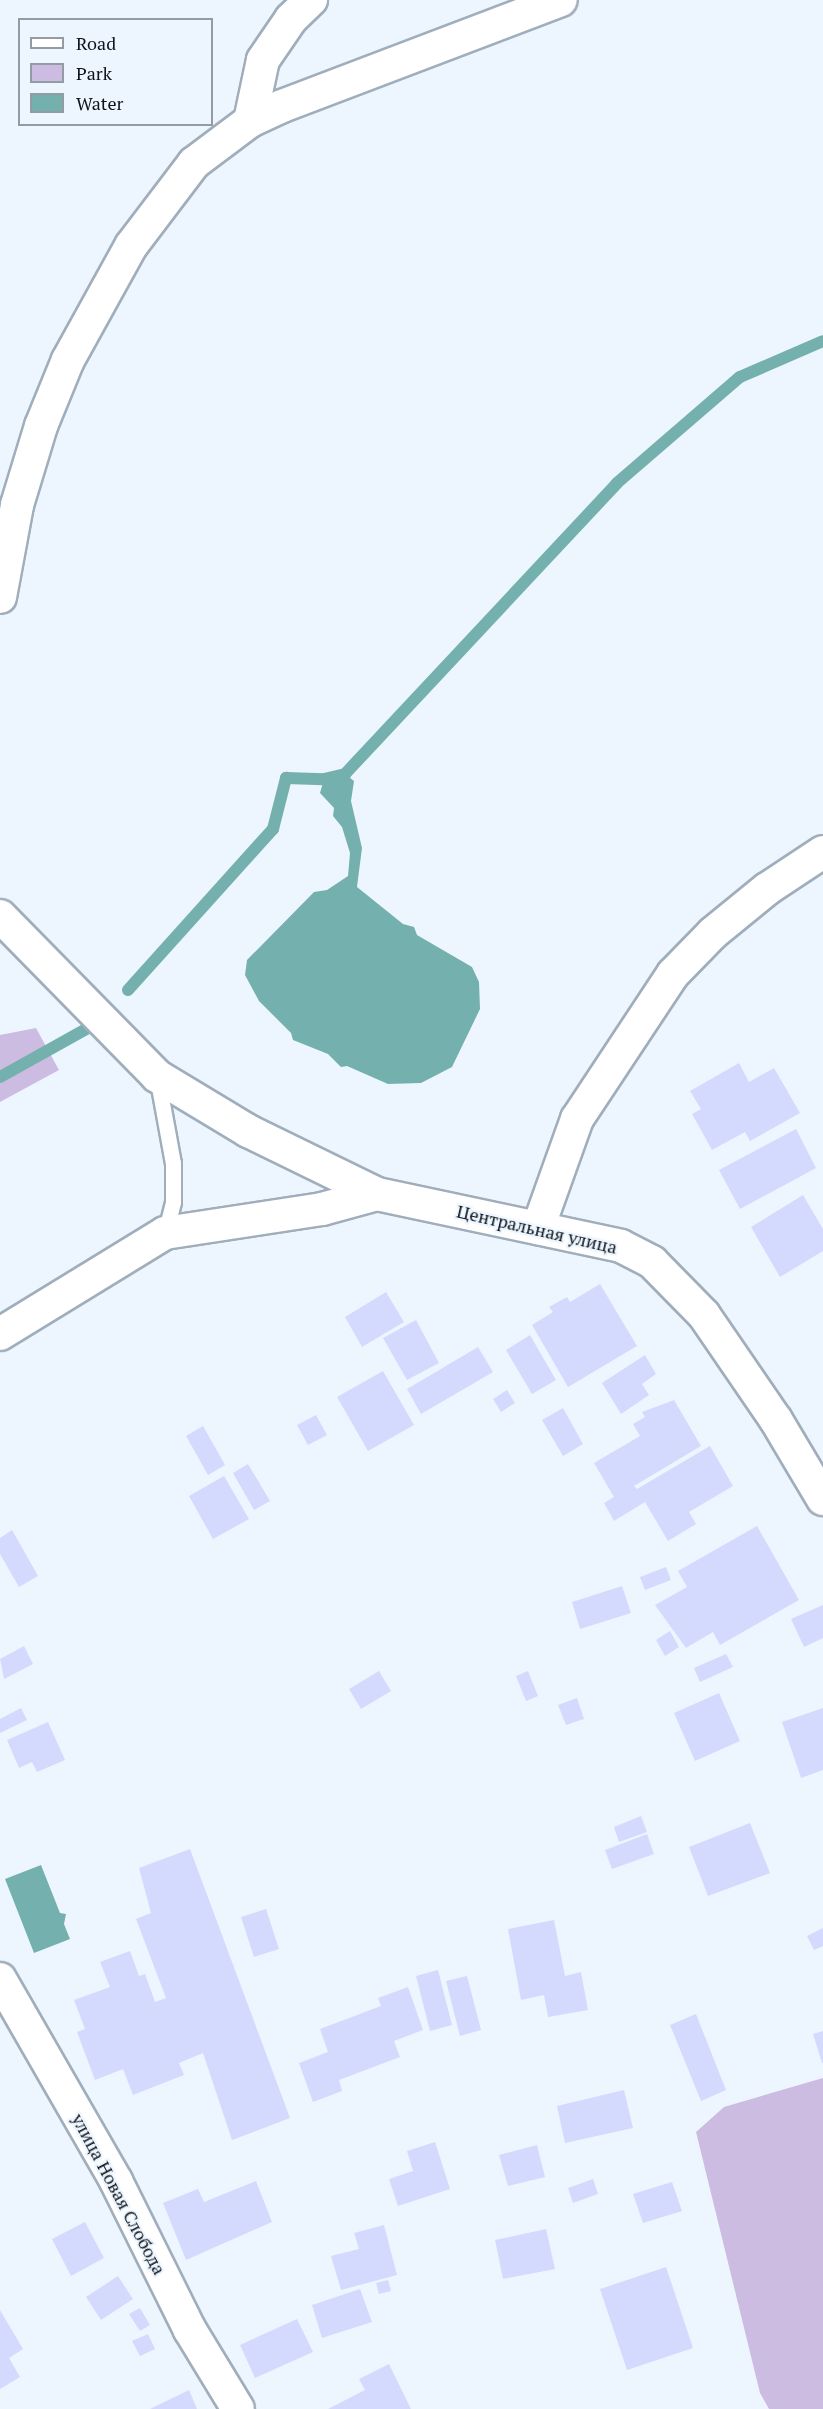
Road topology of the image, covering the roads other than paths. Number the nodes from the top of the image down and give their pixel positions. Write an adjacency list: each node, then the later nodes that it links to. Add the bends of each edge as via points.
1 (311, 0): 3 (street, via 291,19 263,60)
2 (561, 0): 3 (street)
3 (250, 121): 4 (street, via 194,163 170,190 131,246 68,360 41,426 17,505)
4 (0, 597)
5 (823, 852): 9 (street, via 767,889 713,933 673,974 577,1119)
6 (0, 916): 7 (street, Центральная улица)
7 (157, 1076): 8 (street, Центральная улица, via 248,1131); 10 (lane, via 173,1163 173,1202)
8 (377, 1194): 9 (street, Центральная улица); 10 (street, via 322,1209)
9 (538, 1228): 12 (street, Центральная улица, via 621,1246 652,1262 675,1282 744,1372)
10 (165, 1233): 11 (street)
11 (0, 1335)
12 (823, 1499)
13 (0, 1979): 14 (street, улица Новая Слобода, via 116,2181 190,2330)
14 (238, 2409)

